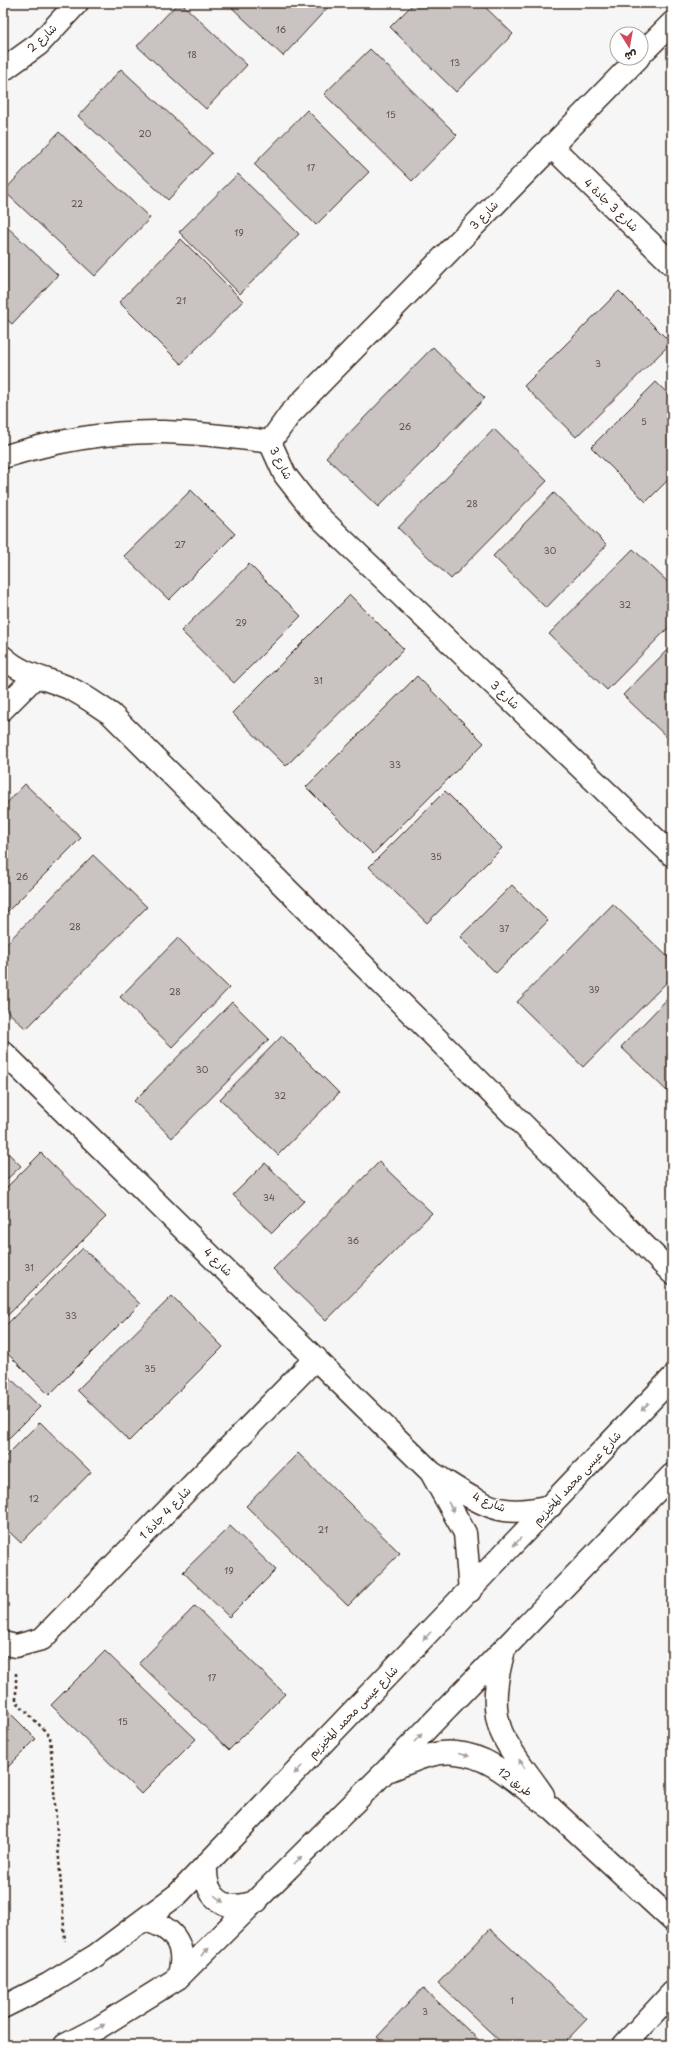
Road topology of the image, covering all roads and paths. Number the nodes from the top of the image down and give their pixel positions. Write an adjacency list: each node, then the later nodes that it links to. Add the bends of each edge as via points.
1 (77, 3): 5 (street, شارع 2, via 39,44)
2 (672, 23): 3 (street)
3 (649, 46)
4 (630, 66): 6 (street, شارع 3)
5 (3, 70)
6 (551, 146): 7 (street, شارع 3 جادة 4); 8 (street, شارع 3, via 290,414)
7 (672, 264)
8 (270, 442): 9 (street, via 164,432 125,434 57,443); 13 (street, شارع 3, via 285,475 313,511)
9 (3, 457)
10 (3, 657): 11 (street)
11 (35, 677): 12 (street); 15 (street, via 69,688 110,714)
12 (3, 709)
13 (672, 855)
14 (3, 1052): 16 (street, شارع 4)
15 (672, 1273)
16 (316, 1358): 18 (street, شارع 4); 22 (street, شارع 4 جادة 1, via 42,1638)
17 (672, 1378): 20 (street, شارع عيسى محمد المخيزيم, one-way to 20)
18 (432, 1473): 20 (street, شارع 4, via 478,1500 504,1510 526,1511); 21 (street, شارع 4, one-way to 21, via 464,1533)
19 (672, 1476): 23 (street)
20 (551, 1506): 21 (street, شارع عيسى محمد المخيزيم, one-way to 21)
21 (470, 1591): 26 (street, شارع عيسى محمد المخيزيم, one-way to 26)
22 (10, 1644): 30 (path, via 16,1702 50,1736)
23 (504, 1650): 24 (street, one-way to 23); 25 (street, طريق 12, one-way to 23, via 501,1731 496,1703 498,1673)
24 (386, 1771): 25 (street, طريق 12, one-way to 25, via 427,1756 455,1752 480,1759 505,1772 531,1795); 27 (street, one-way to 24)
25 (551, 1808): 29 (street, طريق 12)
26 (206, 1865): 27 (street, one-way to 27, via 205,1878 210,1891 219,1901 231,1906 245,1906); 28 (street, شارع عيسى محمد المخيزيم, via 178,1894)
27 (257, 1901): 31 (street, one-way to 27)
28 (144, 1920): 30 (street, شارع عيسى محمد المخيزيم); 31 (street, via 157,1923 169,1930 177,1940 182,1953 182,1966)
29 (672, 1920)
30 (67, 1973): 33 (street, شارع عيسى محمد المخيزيم)
31 (178, 1978): 34 (street, one-way to 31, via 98,2028)
32 (672, 1993): 35 (street)
33 (3, 2007)
34 (65, 2045)
35 (624, 2045)

